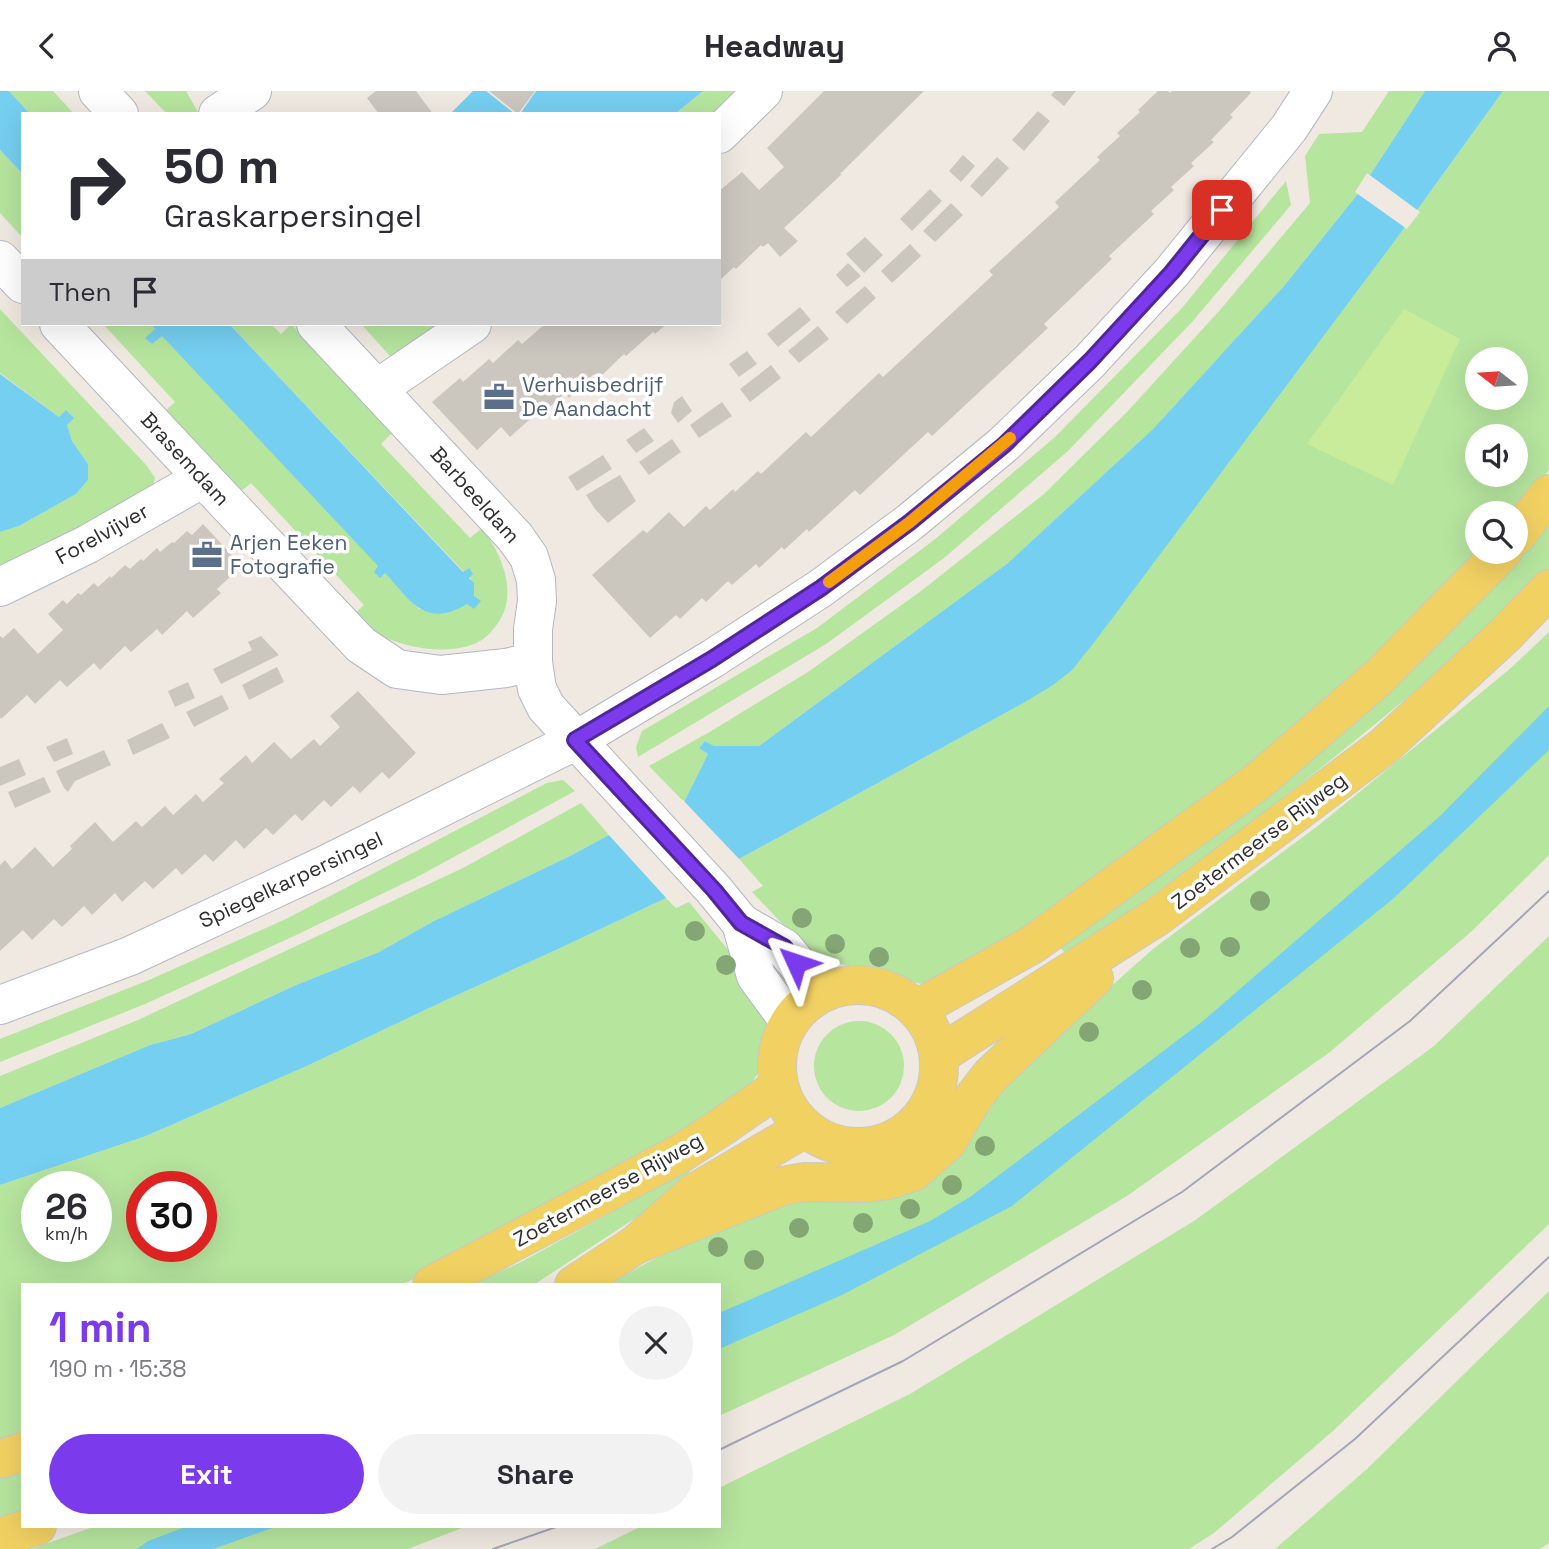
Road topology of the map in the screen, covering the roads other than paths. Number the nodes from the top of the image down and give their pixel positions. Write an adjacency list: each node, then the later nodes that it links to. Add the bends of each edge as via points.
1 (98, 91): 5 (street)
2 (253, 91): 6 (street)
3 (763, 91): 7 (street)
4 (1313, 91): 21 (street, Spiegelkarpersingel, via 1289,128 1172,272 1004,445 821,588)
5 (117, 112)
6 (221, 112)
7 (721, 132)
8 (0, 260): 9 (street)
9 (21, 282)
10 (62, 326): 14 (street, Brasemdam)
11 (318, 326): 13 (street, Barbeeldam)
12 (469, 326): 13 (street)
13 (377, 389): 20 (street, Barbeeldam, via 529,557 537,601)
14 (203, 478): 18 (street, Forelvijver, via 88,544); 20 (street, Brasemdam, via 361,645 397,669 441,675)
15 (1549, 495): 16 (main road)
16 (1528, 521)
17 (1490, 564): 26 (main road, via 1379,677 1257,782 1033,944)
18 (0, 587)
19 (1549, 589): 22 (main road, Zoetermeerse Rijweg, via 1383,747)
20 (533, 662): 21 (street, Barbeeldam, via 537,689 546,707)
21 (575, 740): 23 (street, Barbeeldam); 25 (street, Spiegelkarpersingel, via 130,956)
22 (1158, 916): 28 (main road, Zoetermeerse Rijweg); 31 (main road, via 991,1075 947,1142 913,1172 865,1183 782,1186)
23 (741, 923): 24 (street, Barbeeldam, via 784,947); 27 (street, Barbeeldam, via 756,976)
24 (821, 993): 26 (main road, via 839,986 874,986); 27 (main road)
25 (0, 1005)
26 (917, 1009): 28 (main road, via 931,1029)
27 (789, 1021): 29 (main road, via 776,1059)
28 (939, 1055): 30 (main road, via 931,1102 917,1122 893,1140 846,1147)
29 (779, 1087): 30 (main road, via 791,1113); 32 (main road, Zoetermeerse Rijweg, via 681,1153)
30 (805, 1128): 31 (main road, Zoetermeerse Rijweg, via 694,1193)
31 (635, 1245): 33 (main road, Zoetermeerse Rijweg)
32 (436, 1283)
33 (577, 1283)
34 (21, 1453): 35 (main road)
35 (0, 1459)
36 (30, 1528): 37 (main road)
37 (0, 1537)

